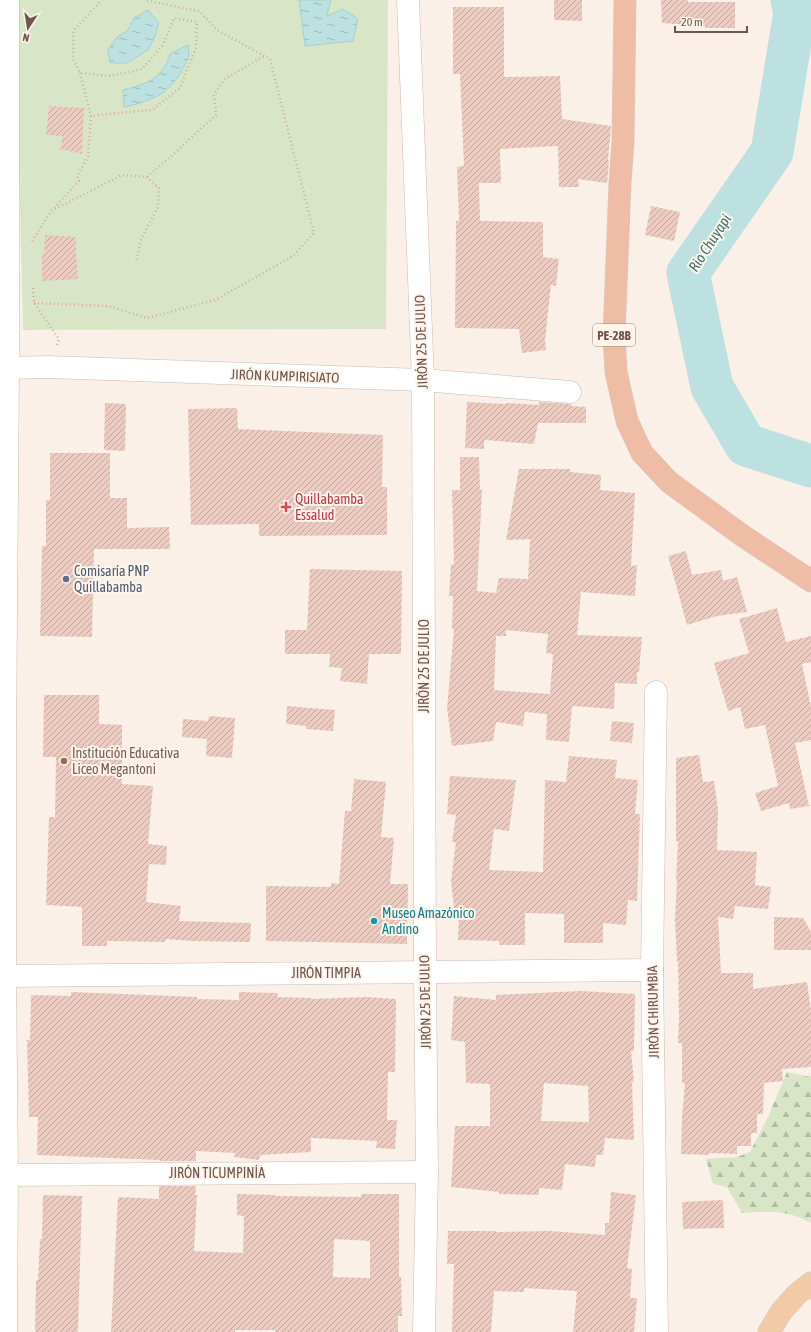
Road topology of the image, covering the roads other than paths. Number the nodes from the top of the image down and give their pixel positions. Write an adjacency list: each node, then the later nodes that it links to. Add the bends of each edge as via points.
1 (8, 0): 4 (street)
2 (408, 0): 5 (street, JIRÓN 25 DE JULIO)
3 (625, 0): 7 (highway, PE-28B, via 623,142 614,336 616,372 627,421 642,453 669,482)
4 (4, 368): 5 (street, JIRÓN KUMPIRISIATO); 11 (street, via 5,732)
5 (423, 380): 6 (street, JIRÓN KUMPIRISIATO); 10 (street, JIRÓN 25 DE JULIO)
6 (570, 392)
7 (811, 581)
8 (656, 692): 9 (street, JIRÓN CHIRUMBIA)
9 (652, 970): 10 (street, JIRÓN TIMPIA); 17 (street, JIRÓN CHIRUMBIA)
10 (425, 972): 11 (street, JIRÓN TIMPIA); 12 (street, JIRÓN 25 DE JULIO)
11 (2, 976): 13 (street)
12 (427, 1172): 13 (street, JIRÓN TICUMPINÍA); 16 (street, JIRÓN 25 DE JULIO)
13 (7, 1175): 15 (street)
14 (811, 1283): 18 (main road, via 781,1312)
15 (6, 1332)
16 (424, 1332)
17 (656, 1332)
18 (769, 1332)

